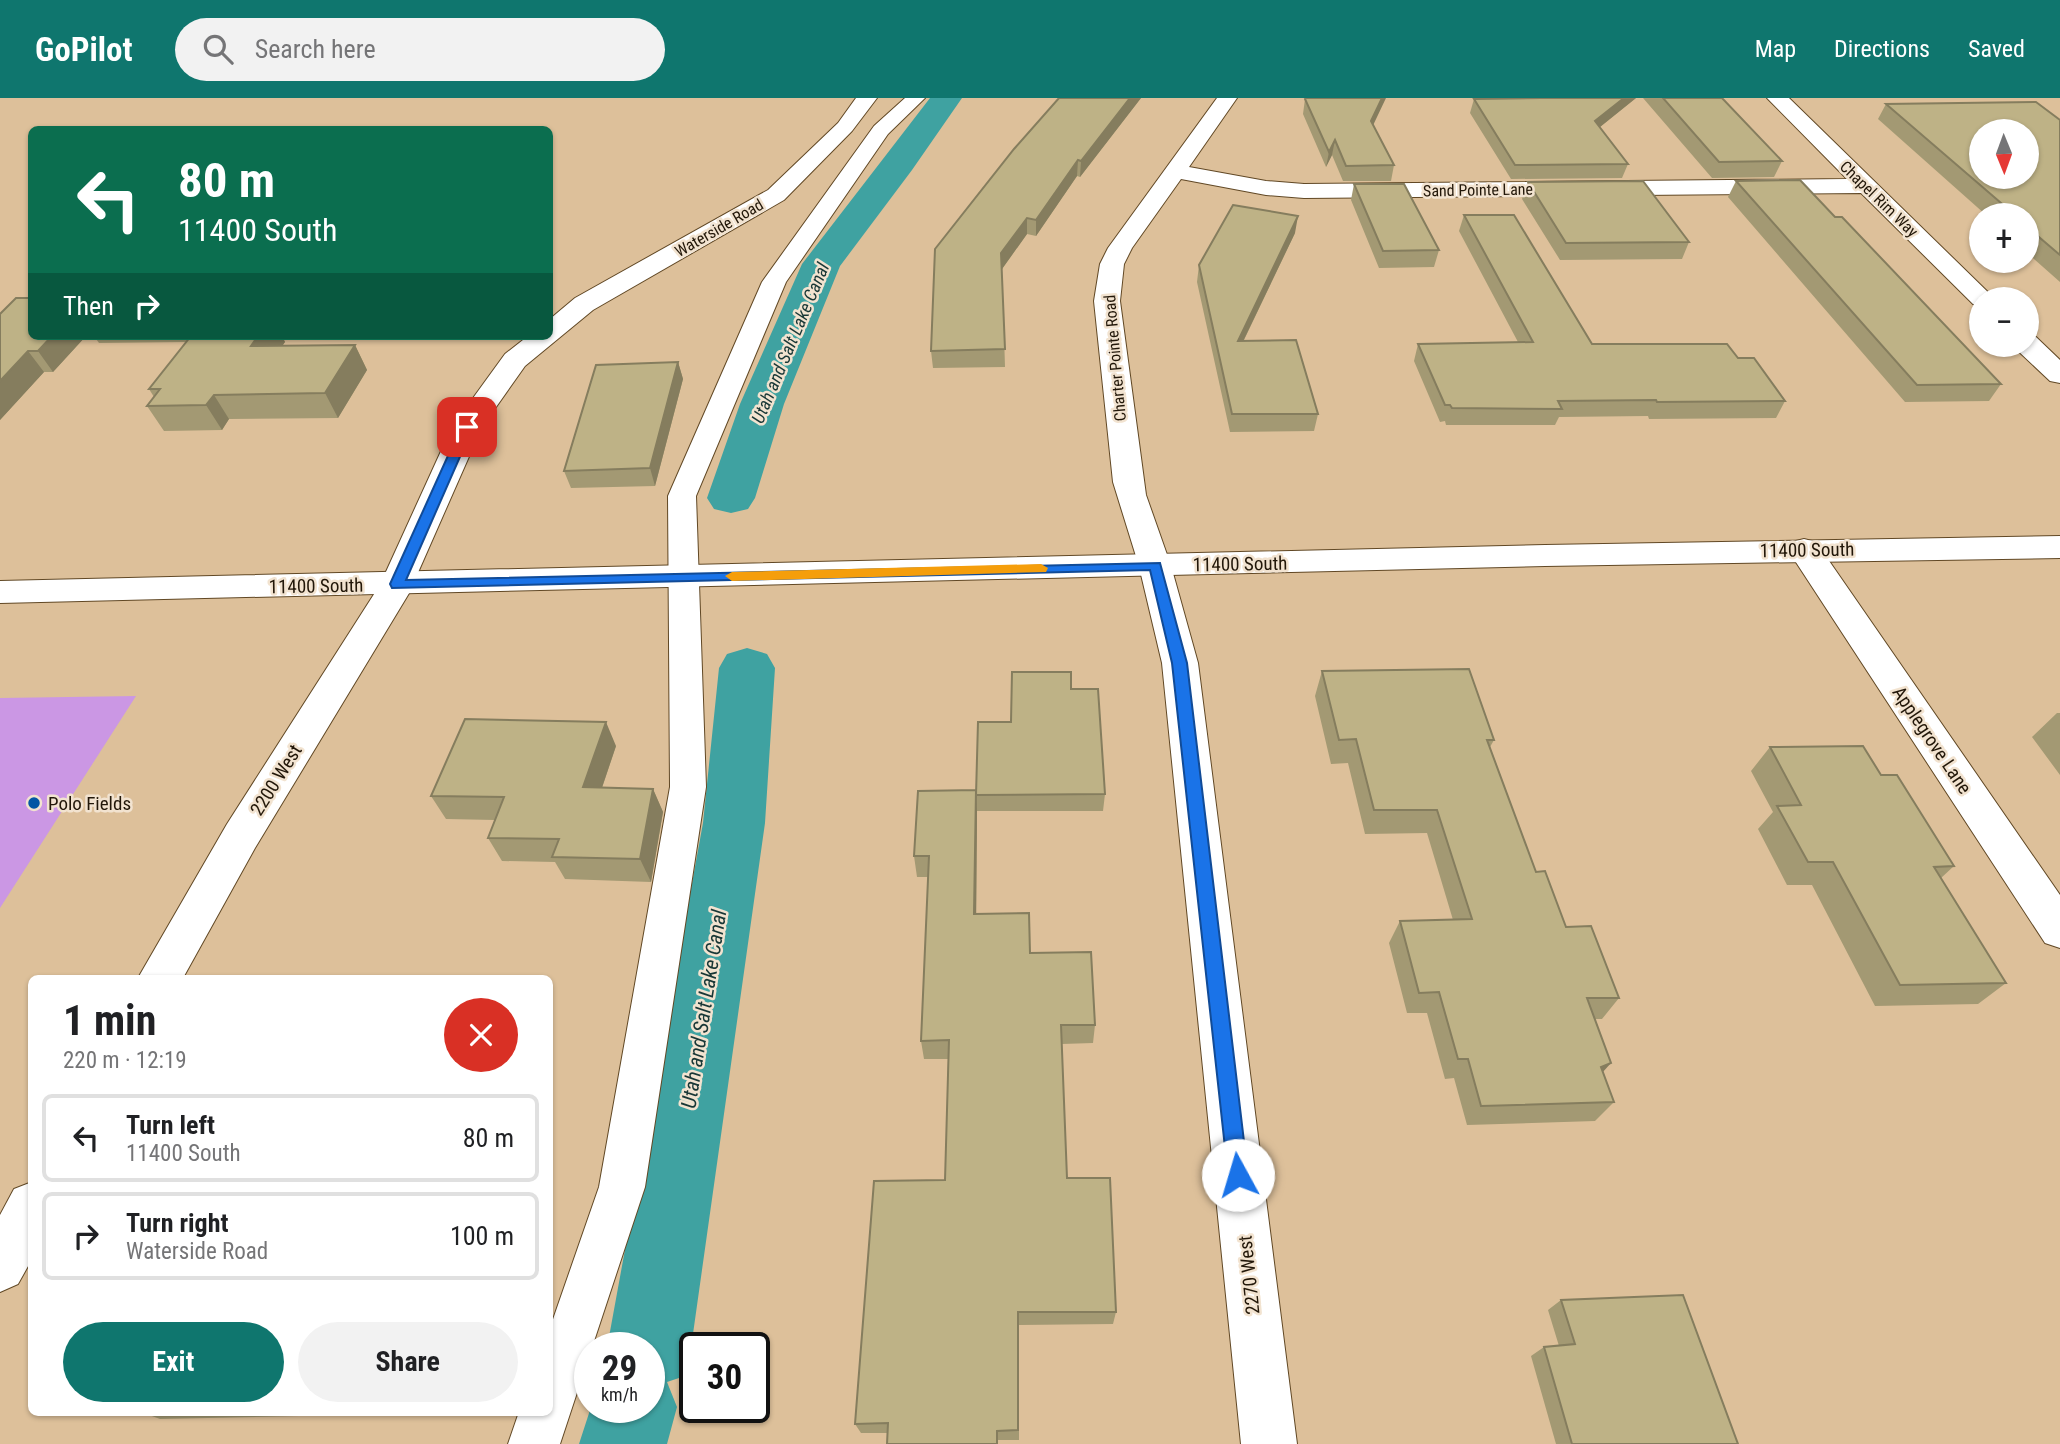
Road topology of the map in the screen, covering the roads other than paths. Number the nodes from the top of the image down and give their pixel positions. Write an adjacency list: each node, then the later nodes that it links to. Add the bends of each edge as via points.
1 (867, 98): 8 (street, Waterside Road, via 845,127 776,195 584,304)
2 (916, 98): 15 (lane, via 881,130 774,282 682,496)
3 (1227, 98): 5 (street, Charter Pointe Road)
4 (1777, 98): 6 (street, Chapel Rim Way)
5 (1175, 171): 6 (street, Sand Pointe Lane, via 1266,188 1317,191); 14 (street, Charter Pointe Road, via 1120,248 1112,264 1107,301 1130,495)
6 (1867, 186): 7 (street, Chapel Rim Way)
7 (1970, 287)
8 (553, 330)
9 (539, 340): 16 (street, via 515,360 467,427)
10 (2039, 355): 11 (street)
11 (2060, 375)
12 (2060, 547): 13 (street, 11400 South)
13 (1804, 550): 14 (street, 11400 South); 18 (street, Applegrove Lane)
14 (1155, 566): 15 (street, 11400 South); 25 (street, 2270 West, via 1180,663)
15 (684, 577): 16 (street, 11400 South); 22 (lane, via 688,787 622,1187)
16 (397, 584): 17 (street, 11400 South); 19 (street, 2200 West, via 241,836)
17 (0, 592)
18 (2060, 930)
19 (162, 975)
20 (28, 1214): 21 (street)
21 (0, 1266)
22 (553, 1388)
23 (543, 1416): 24 (lane)
24 (534, 1444)
25 (1269, 1444)

